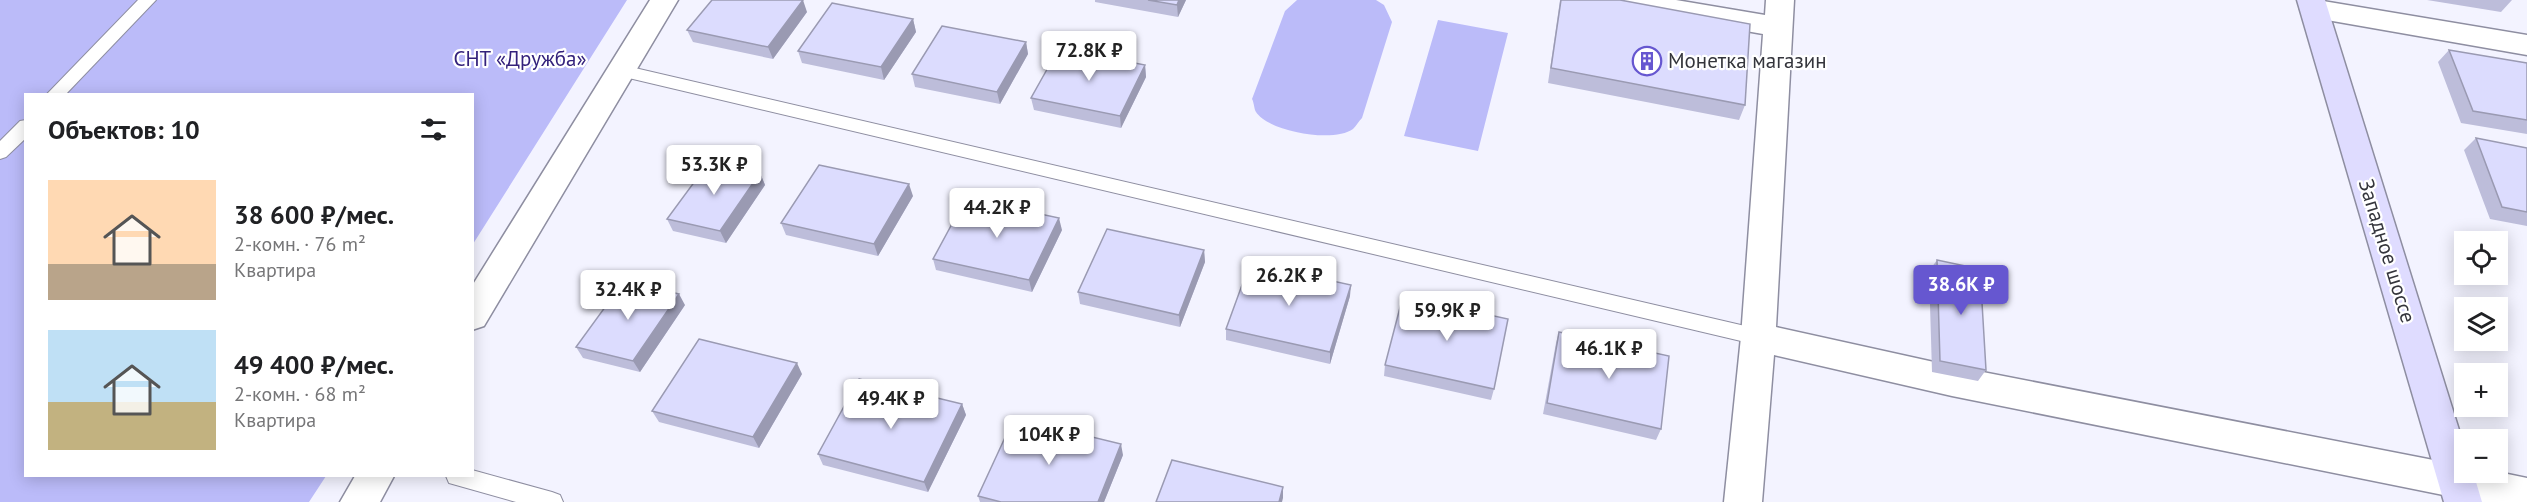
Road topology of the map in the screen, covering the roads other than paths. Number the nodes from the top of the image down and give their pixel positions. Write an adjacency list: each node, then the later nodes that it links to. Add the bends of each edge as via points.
1 (148, 0): 8 (lane)
2 (664, 0): 7 (street)
3 (1622, 0): 5 (street)
4 (2312, 5): 6 (street); 15 (main road, Западное шоссе)
5 (1779, 13): 12 (street)
6 (2527, 45)
7 (622, 71): 11 (street); 12 (lane)
8 (57, 93)
9 (24, 128): 10 (lane)
10 (0, 152)
11 (474, 313)
12 (1758, 337): 15 (street); 19 (street)
13 (374, 477): 17 (street)
14 (461, 477): 18 (lane)
15 (2459, 491): 16 (street)
16 (2527, 495)
17 (358, 502)
18 (552, 502)
19 (1743, 502)

